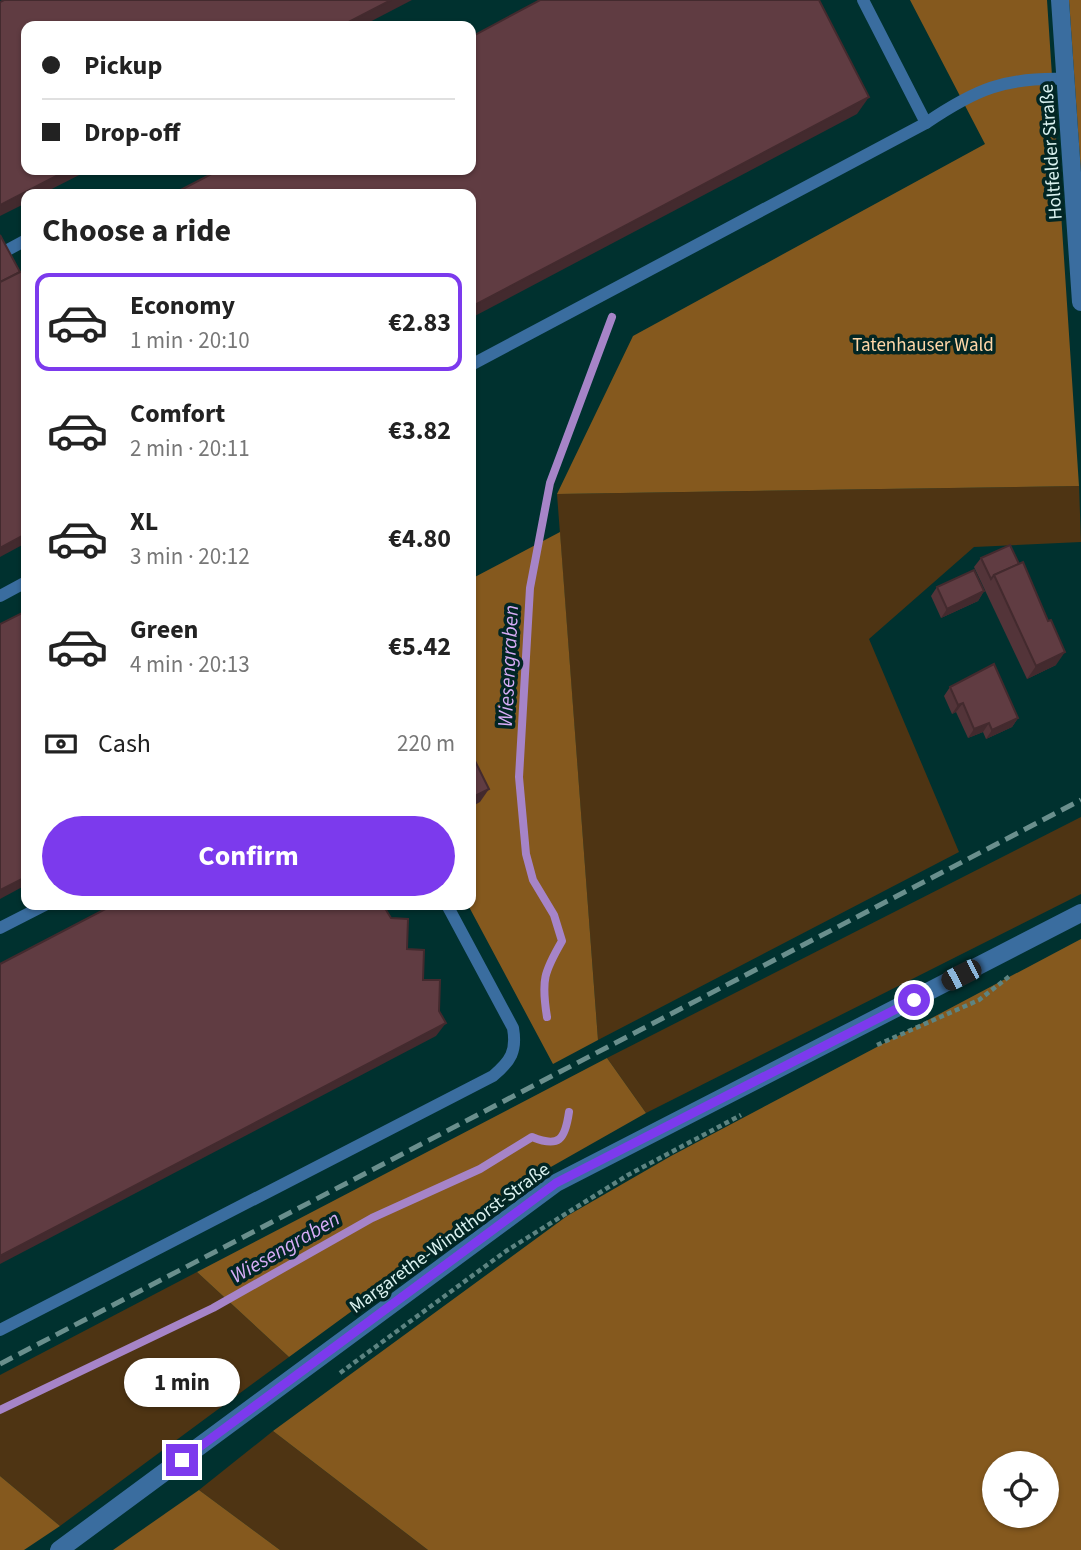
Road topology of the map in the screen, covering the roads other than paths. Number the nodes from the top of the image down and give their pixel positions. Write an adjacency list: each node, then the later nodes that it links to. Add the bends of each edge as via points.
1 (863, 0): 4 (lane)
2 (1060, 0): 3 (street, Holtfelder Straße)
3 (1066, 79): 4 (lane, via 1024,78 967,95); 7 (street, Holtfelder Straße)
4 (926, 123): 8 (lane)
5 (21, 243): 6 (lane)
6 (0, 254)
7 (1081, 302)
8 (476, 362)
9 (21, 585): 10 (lane)
10 (0, 596)
11 (35, 910): 14 (lane)
12 (449, 910): 15 (lane, via 513,1028 516,1046 508,1064 493,1076)
13 (1081, 913): 16 (street, Margarethe-Windthorst-Straße, via 556,1183)
14 (0, 928)
15 (0, 1330)
16 (59, 1550)

